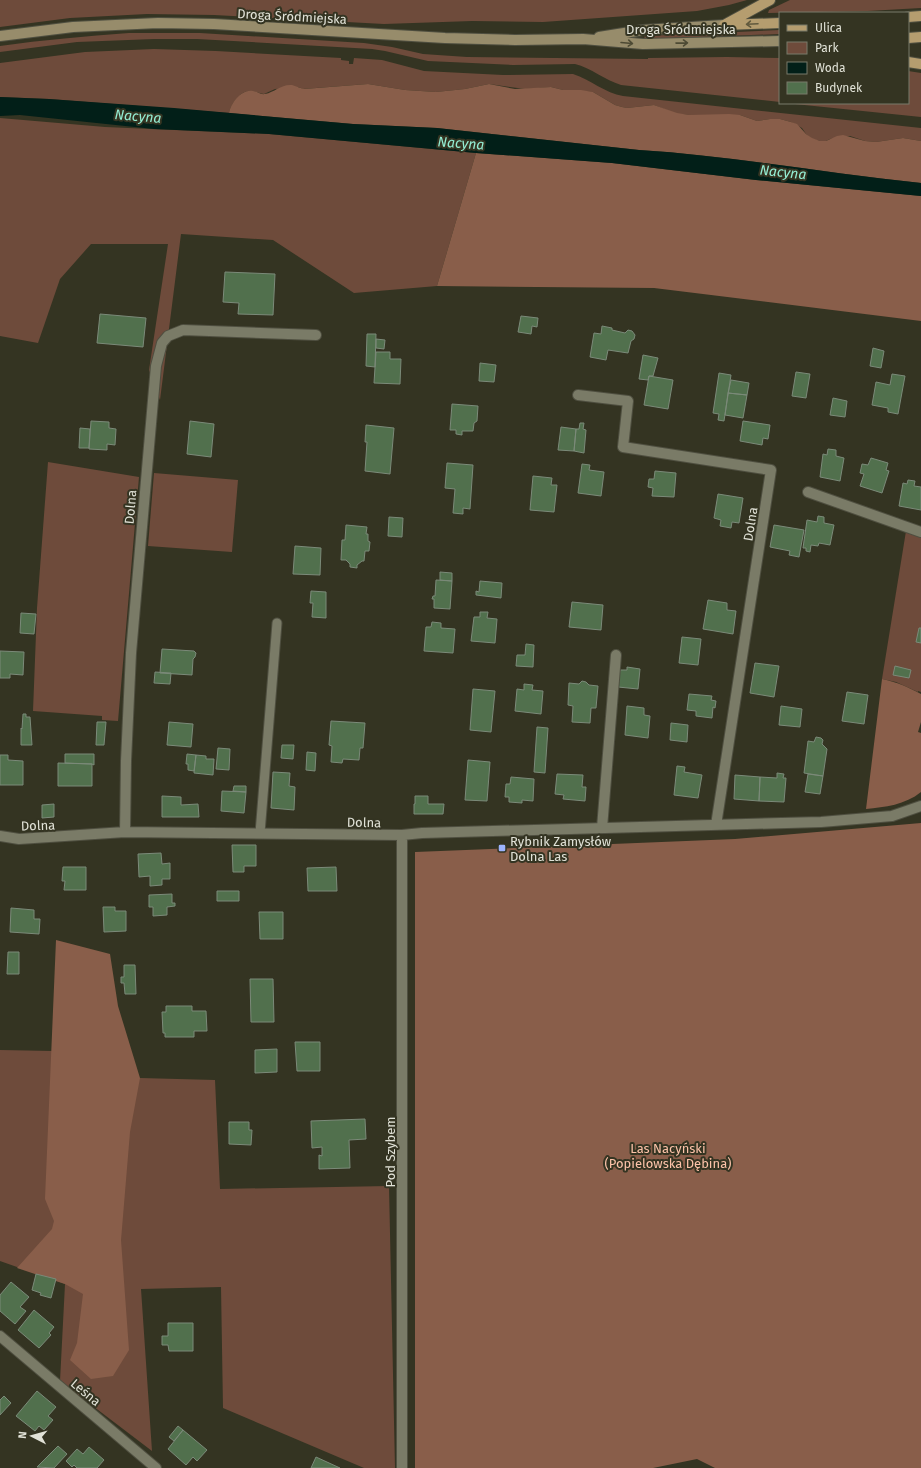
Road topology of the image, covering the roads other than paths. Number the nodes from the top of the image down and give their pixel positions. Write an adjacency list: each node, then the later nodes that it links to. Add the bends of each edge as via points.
1 (770, 0): 5 (main road)
2 (921, 16): 3 (main road)
3 (909, 17)
4 (779, 23): 5 (main road, one-way to 5)
5 (724, 25): 9 (main road, Droga Śródmiejska, via 643,30)
6 (0, 36): 9 (main road, Droga Śródmiejska, via 73,27 165,23 482,39)
7 (921, 37): 8 (main road)
8 (909, 38)
9 (583, 39): 10 (main road, Droga Śródmiejska, one-way to 10, via 643,44)
10 (779, 41)
11 (909, 62): 12 (main road)
12 (921, 64)
13 (316, 335): 22 (street, Dolna, via 184,330 168,336 162,343 156,366 133,620 126,754)
14 (578, 395): 20 (street, Dolna, via 628,401 623,446 771,470)
15 (808, 492): 16 (street)
16 (921, 532)
17 (277, 623): 23 (lane)
18 (616, 655): 21 (street)
19 (921, 806): 20 (street, Dolna, via 892,816 821,822)
20 (716, 825): 21 (street, Dolna)
21 (602, 828): 24 (street, Dolna)
22 (126, 832): 23 (street, Dolna); 25 (street, Dolna, via 19,839)
23 (260, 834): 24 (street, Dolna)
24 (402, 835): 28 (street, Pod Szybem)
25 (0, 836)
26 (0, 1336): 27 (street, Leśna)
27 (156, 1468)
28 (402, 1468)

